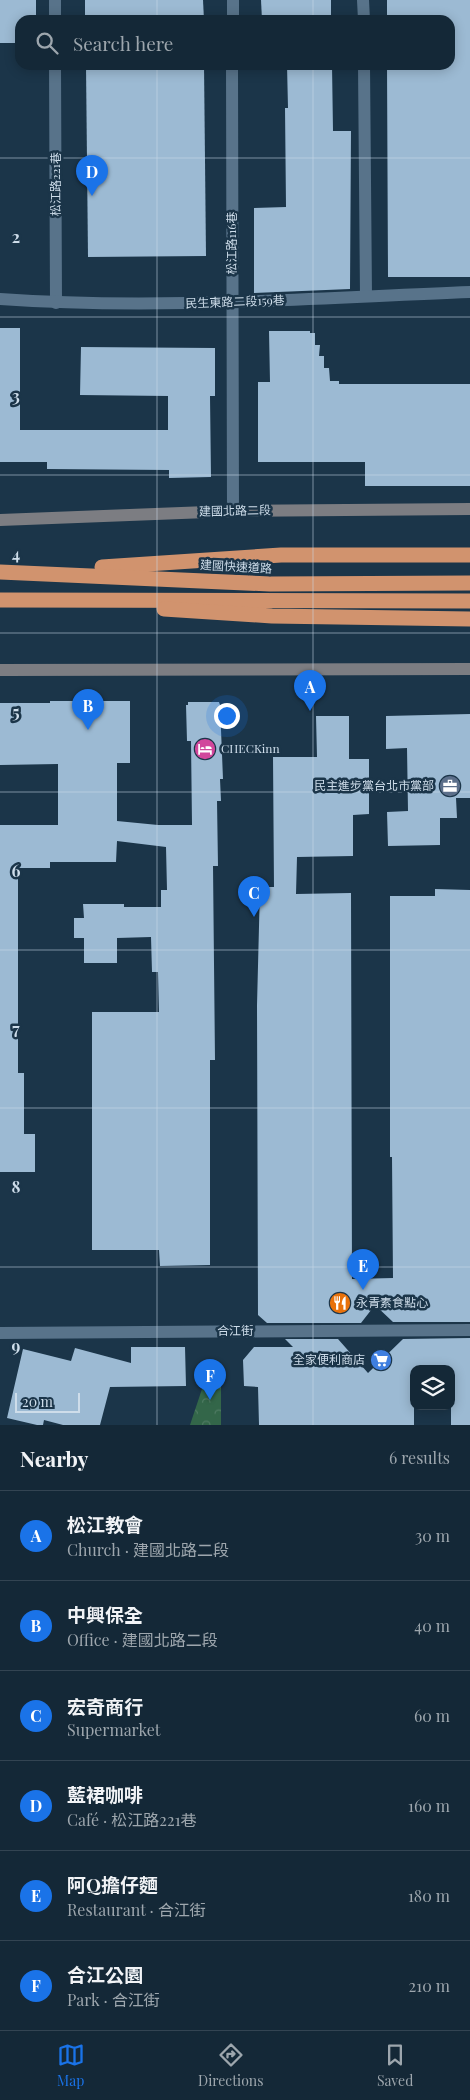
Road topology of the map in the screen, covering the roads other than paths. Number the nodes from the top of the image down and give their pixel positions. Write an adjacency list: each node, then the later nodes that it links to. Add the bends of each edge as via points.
1 (55, 0): 4 (street)
2 (232, 0): 5 (street)
3 (364, 0): 6 (street)
4 (55, 15)
5 (232, 15)
6 (364, 15)
7 (55, 70): 13 (street, 松江路221巷)
8 (232, 70): 14 (street, 松江路116巷)
9 (364, 70): 11 (street)
10 (470, 292): 11 (street, 民生東路二段159巷)
11 (366, 296): 14 (street, 民生東路二段159巷)
12 (0, 300): 13 (street, 民生東路二段159巷)
13 (56, 303): 14 (street, 民生東路二段159巷)
14 (232, 303): 16 (street, 松江路116巷)
15 (470, 509): 16 (street, 建國北路二段)
16 (233, 511): 17 (street, 建國北路二段)
17 (0, 520)
18 (470, 555): 20 (highway, via 281,555)
19 (0, 572): 20 (highway, 建國快速道路)
20 (33, 572): 21 (highway, 建國快速道路, via 270,584)
21 (470, 583)
22 (0, 600): 23 (highway)
23 (36, 600): 24 (highway); 25 (highway, via 272,616)
24 (470, 601)
25 (470, 619)
26 (470, 669): 27 (street)
27 (0, 670)
28 (470, 1330): 29 (street, 合江街)
29 (0, 1333)

